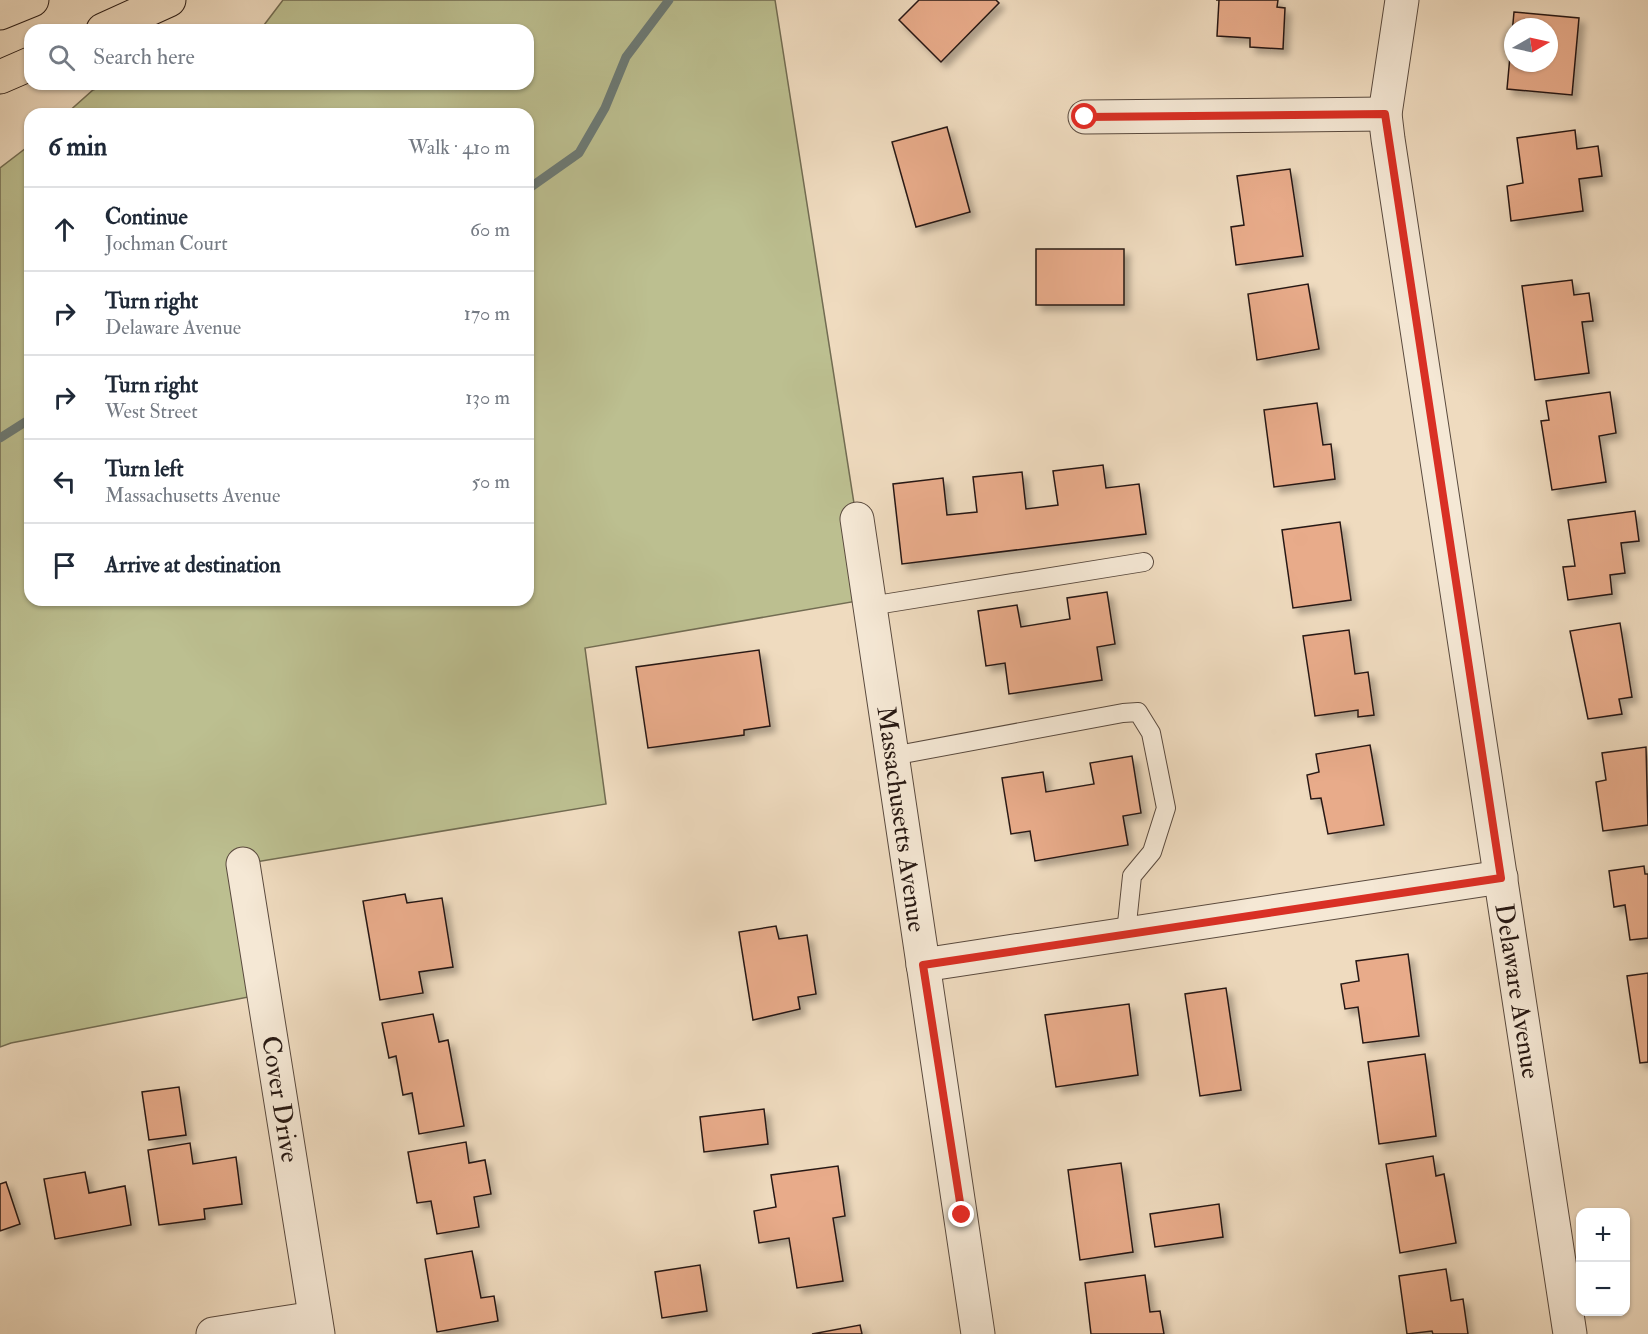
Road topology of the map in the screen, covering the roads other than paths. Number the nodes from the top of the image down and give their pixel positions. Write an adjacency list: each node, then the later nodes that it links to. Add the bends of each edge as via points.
1 (32, 0): 4 (highway)
2 (169, 0): 5 (highway)
3 (1399, 10): 8 (street, Delaware Avenue)
4 (0, 13)
5 (117, 24)
6 (24, 67): 7 (highway)
7 (0, 77)
8 (1385, 114): 9 (street); 15 (street, Delaware Avenue)
9 (1085, 117)
10 (857, 519): 12 (street, Massachusetts Avenue)
11 (1143, 562): 12 (lane)
12 (870, 606): 13 (street, Massachusetts Avenue)
13 (892, 756): 16 (lane, via 1138,712 1151,733 1166,808 1152,852 1132,876); 17 (street, Massachusetts Avenue)
14 (243, 864): 18 (street, Cover Drive)
15 (1501, 878): 16 (street); 21 (street, Delaware Avenue)
16 (1126, 933): 17 (street)
17 (923, 965): 20 (street, Massachusetts Avenue)
18 (316, 1326): 19 (street)
19 (213, 1334)
20 (978, 1334)
21 (1570, 1334)

